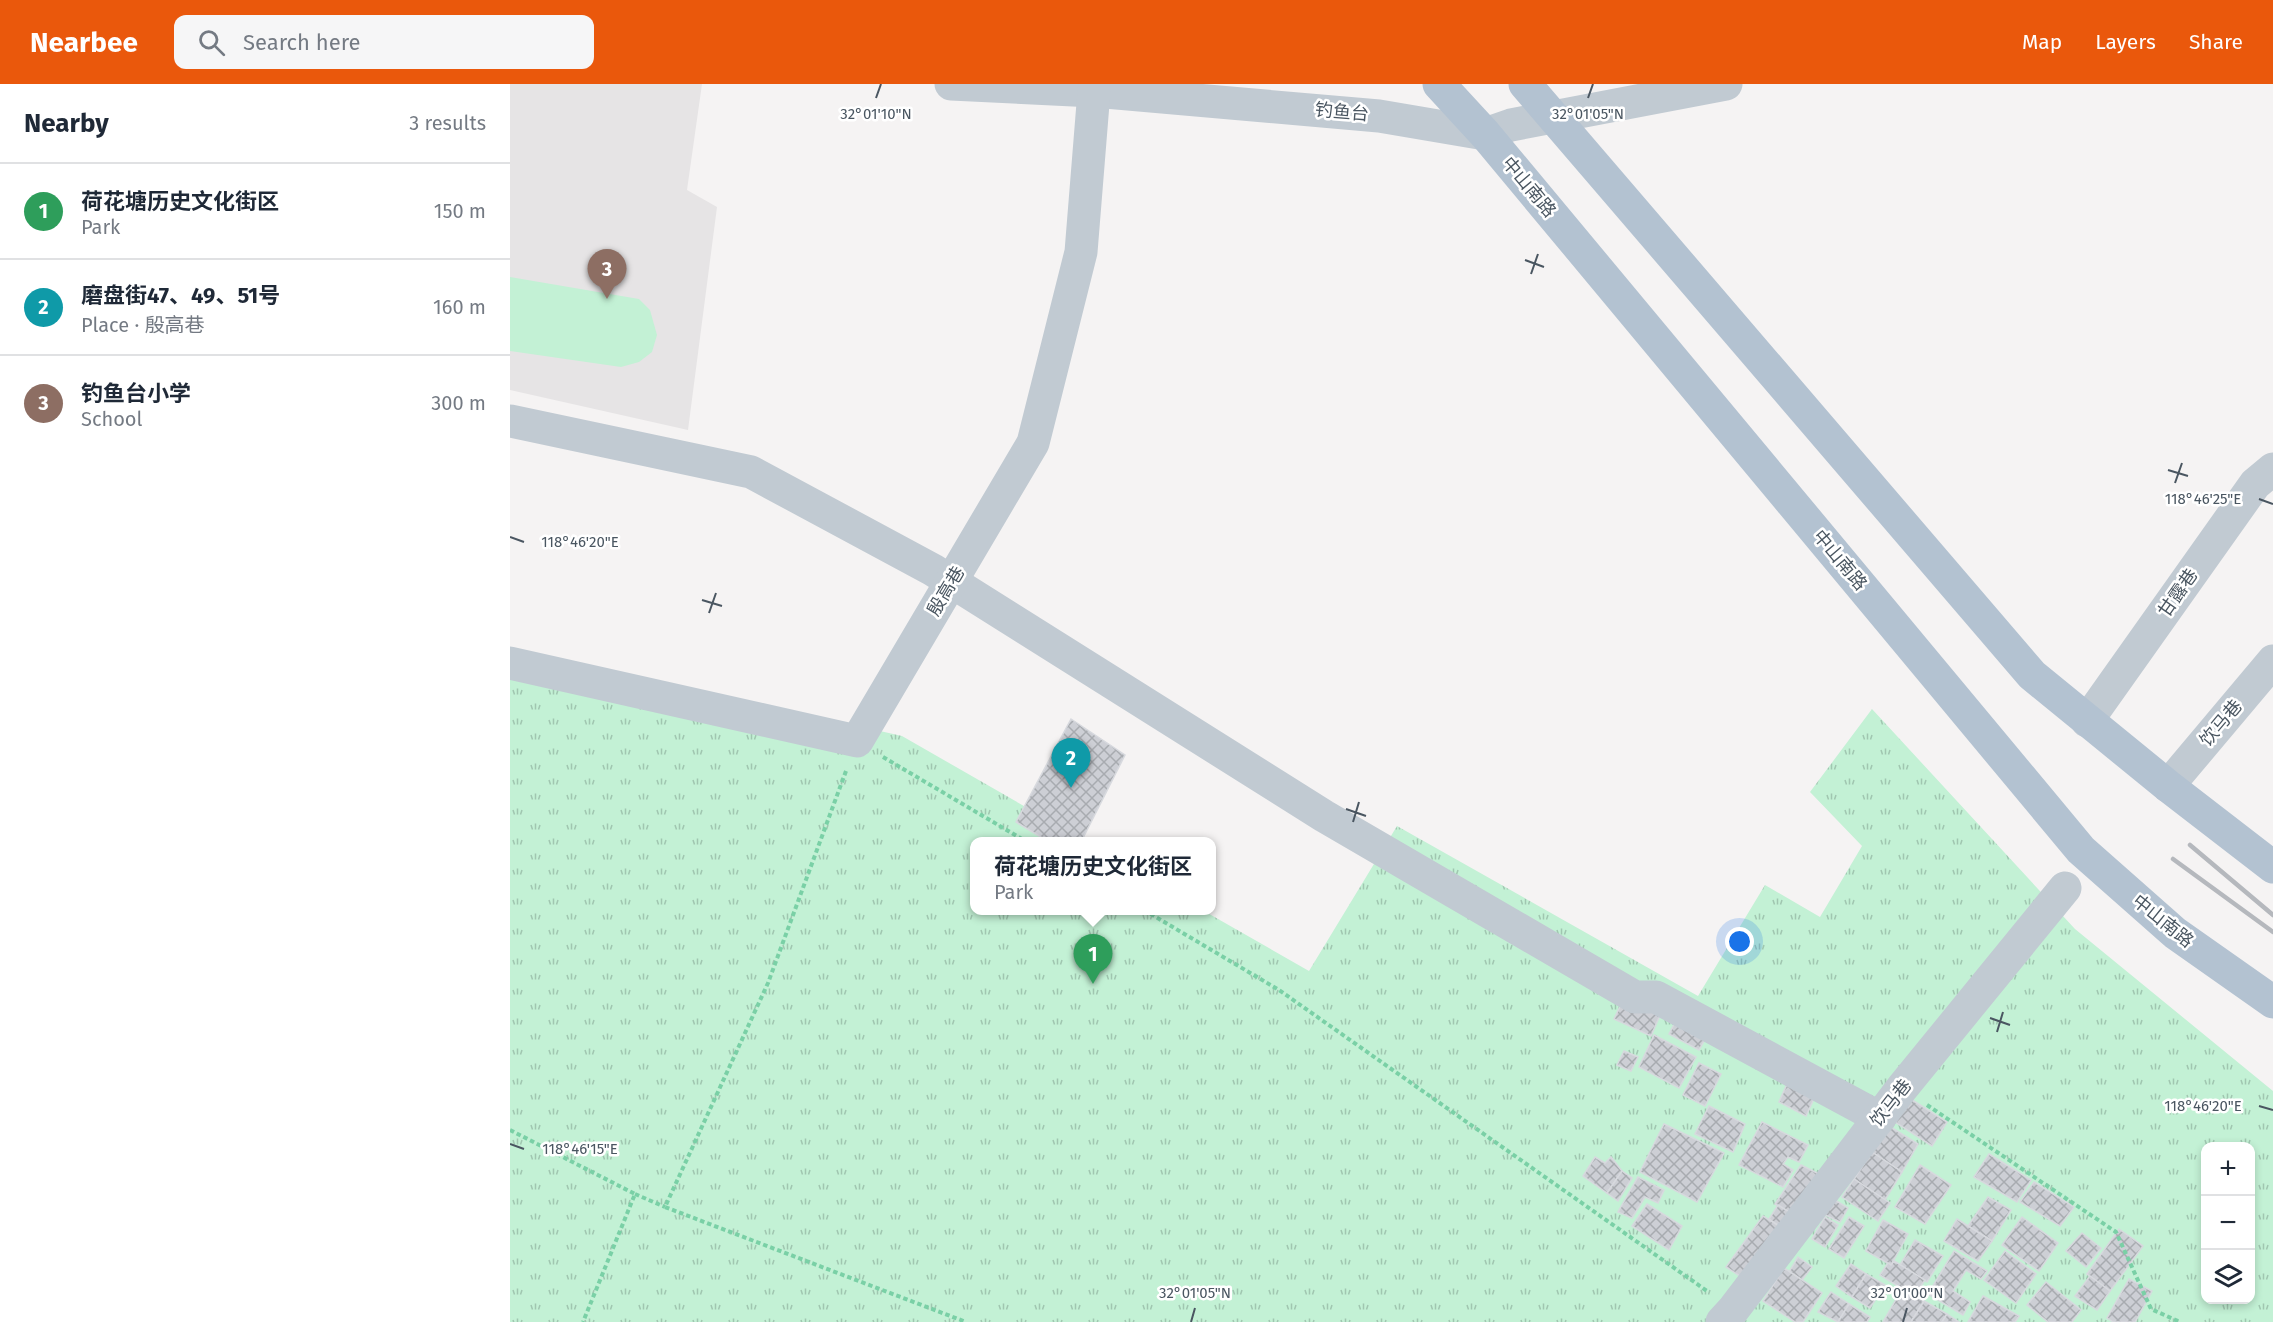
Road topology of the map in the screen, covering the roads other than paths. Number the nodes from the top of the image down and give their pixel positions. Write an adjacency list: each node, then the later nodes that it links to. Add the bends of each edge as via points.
1 (951, 84): 5 (street, 钓鱼台)
2 (1439, 84): 7 (main road, 中山南路)
3 (1525, 84): 6 (street)
4 (1726, 84): 6 (street, 钓鱼台)
5 (1094, 91): 7 (street, 钓鱼台, via 1379,116); 10 (street, 殷高巷, via 1081,252 1033,443)
6 (1552, 117): 7 (street, 钓鱼台); 13 (street, via 2032,675)
7 (1485, 134): 17 (main road, 中山南路, via 2081,850 2175,933)
8 (510, 421): 10 (street, via 751,472)
9 (2273, 469): 13 (street, 甘露巷, via 2255,484)
10 (951, 581): 12 (street, 殷高巷, via 857,741); 18 (street, via 1324,816 1635,997 1656,997)
11 (2273, 661): 14 (street, 饮马巷)
12 (510, 663)
13 (2087, 721): 14 (street)
14 (2168, 786): 15 (street)
15 (2273, 867)
16 (2065, 888): 18 (street, 饮马巷)
17 (2273, 1002)
18 (1880, 1118): 19 (street, 饮马巷)
19 (1728, 1316)

